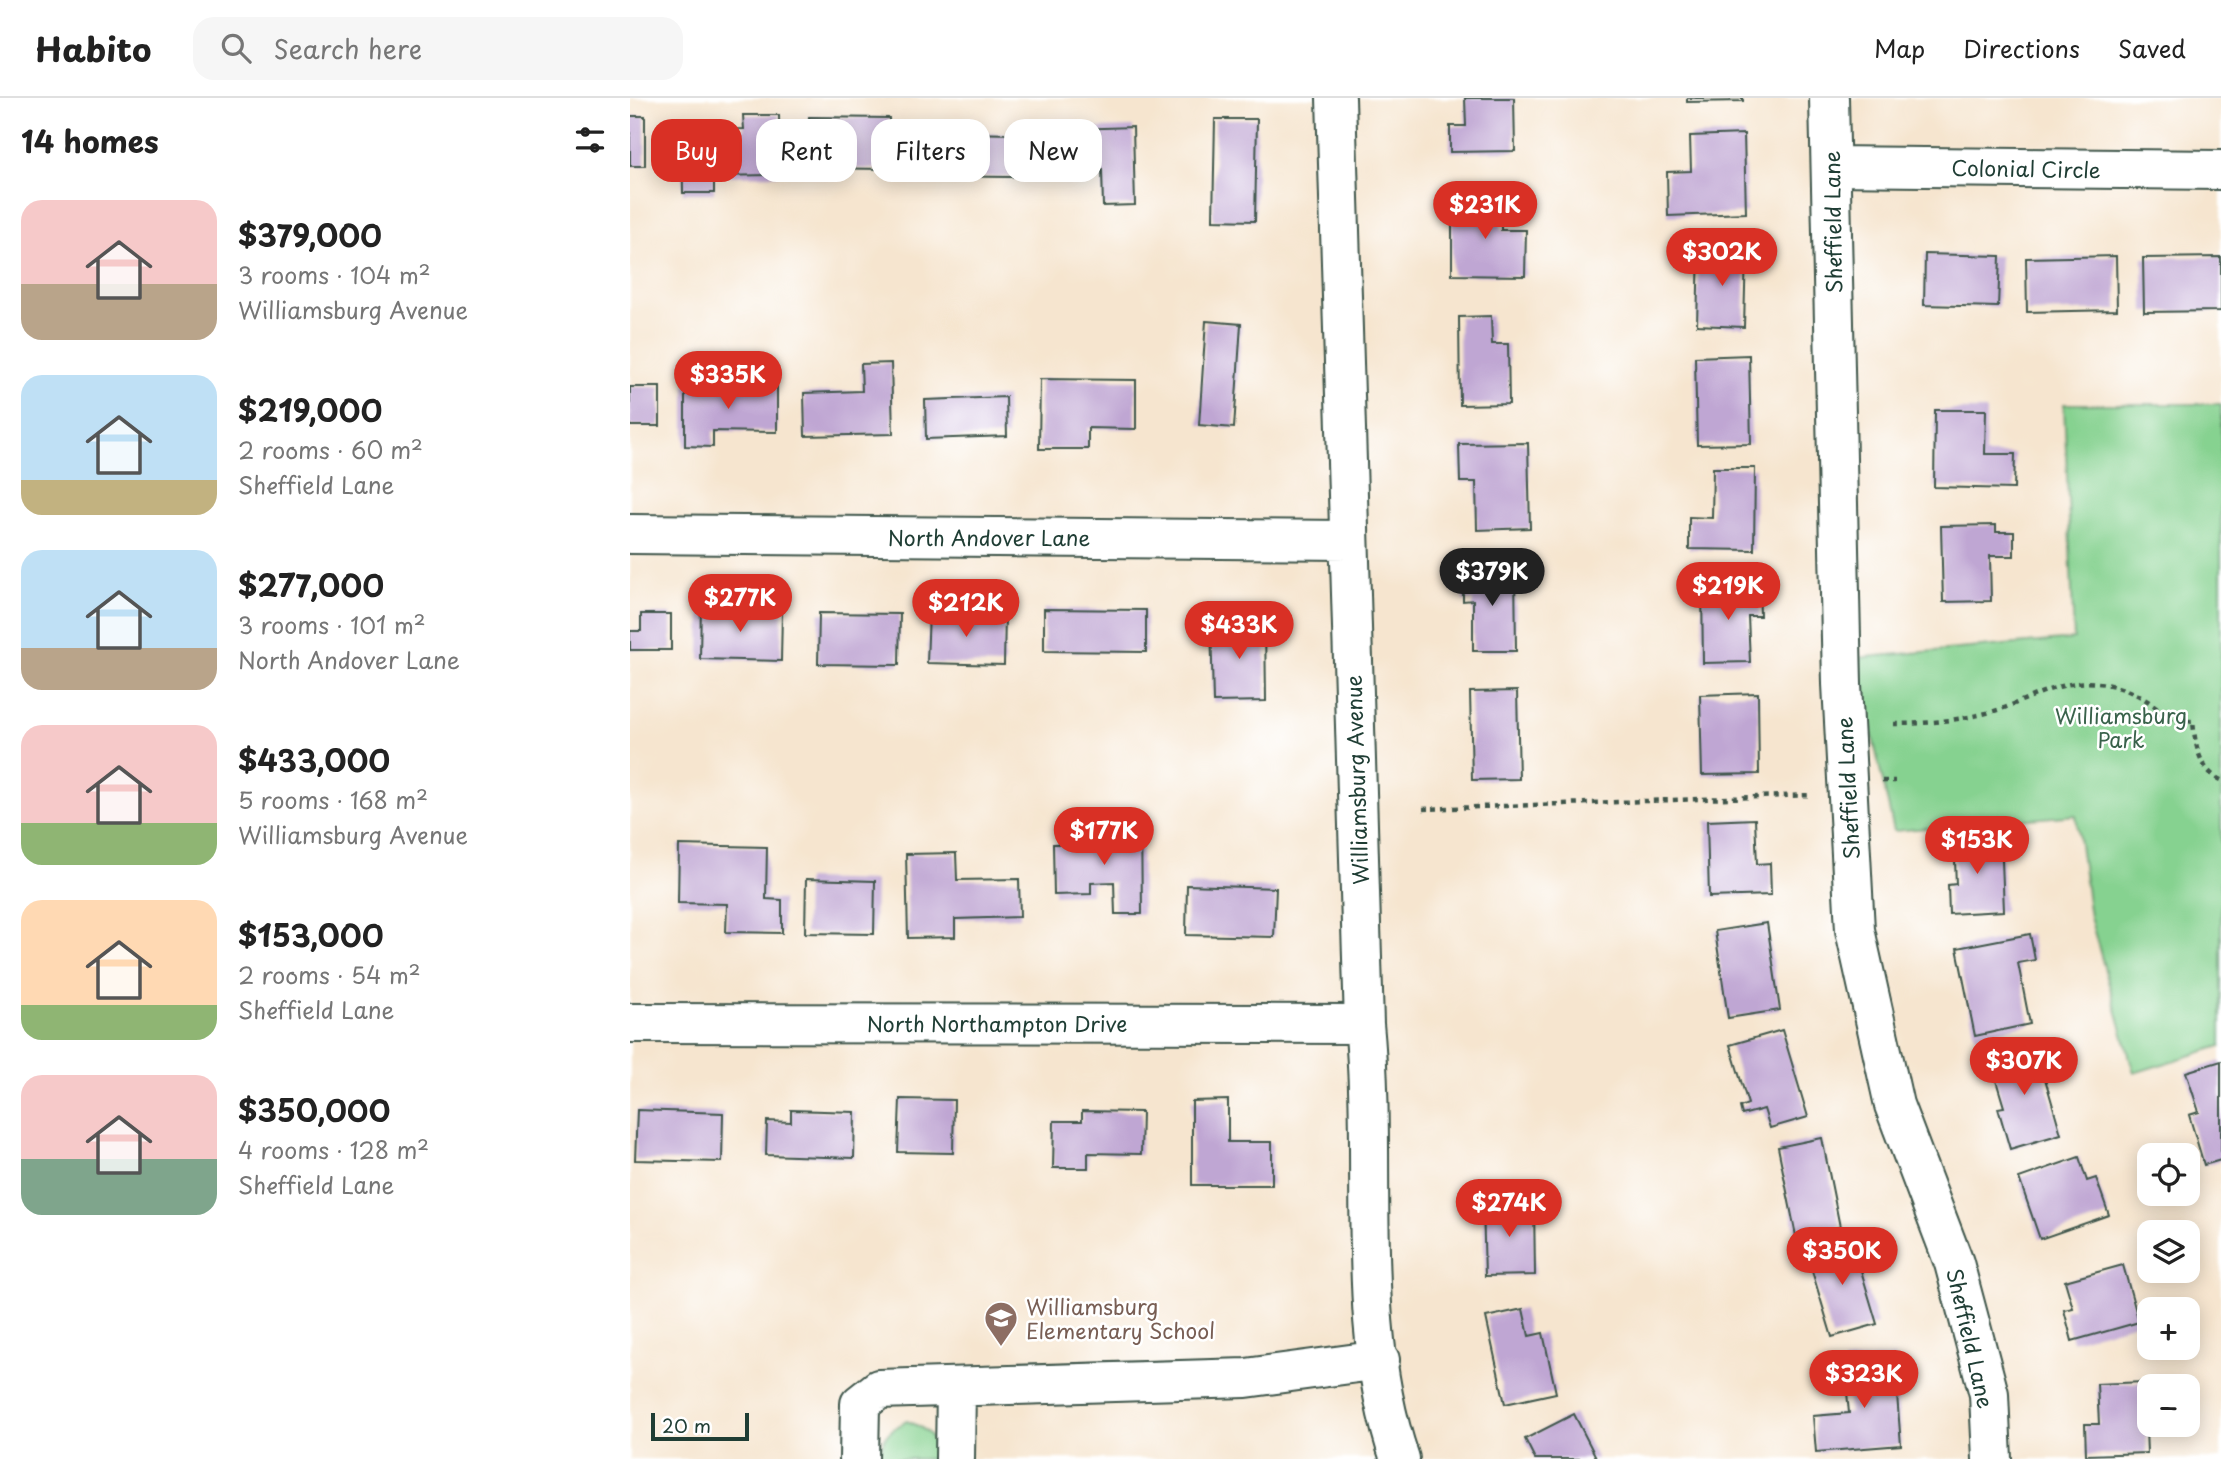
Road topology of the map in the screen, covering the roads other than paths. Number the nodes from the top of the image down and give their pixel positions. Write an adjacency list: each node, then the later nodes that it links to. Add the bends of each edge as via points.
1 (1336, 98): 6 (street, Williamsburg Avenue)
2 (1829, 98): 3 (street, Sheffield Lane)
3 (1831, 166): 4 (street, Colonial Circle); 14 (street, Sheffield Lane, via 1855,930 1894,1105 1954,1263 1989,1394)
4 (2221, 170)
5 (630, 534): 6 (street, North Andover Lane)
6 (1348, 540): 8 (street, Williamsburg Avenue)
7 (630, 1023): 8 (street, North Northampton Drive)
8 (1364, 1024): 9 (street, Williamsburg Avenue, via 1374,1315)
9 (1380, 1360): 10 (street, via 1245,1378); 13 (street, Williamsburg Avenue, via 1385,1405)
10 (956, 1387): 11 (street, via 879,1389 860,1404); 12 (street)
11 (859, 1459)
12 (955, 1459)
13 (1400, 1459)
14 (1992, 1459)

